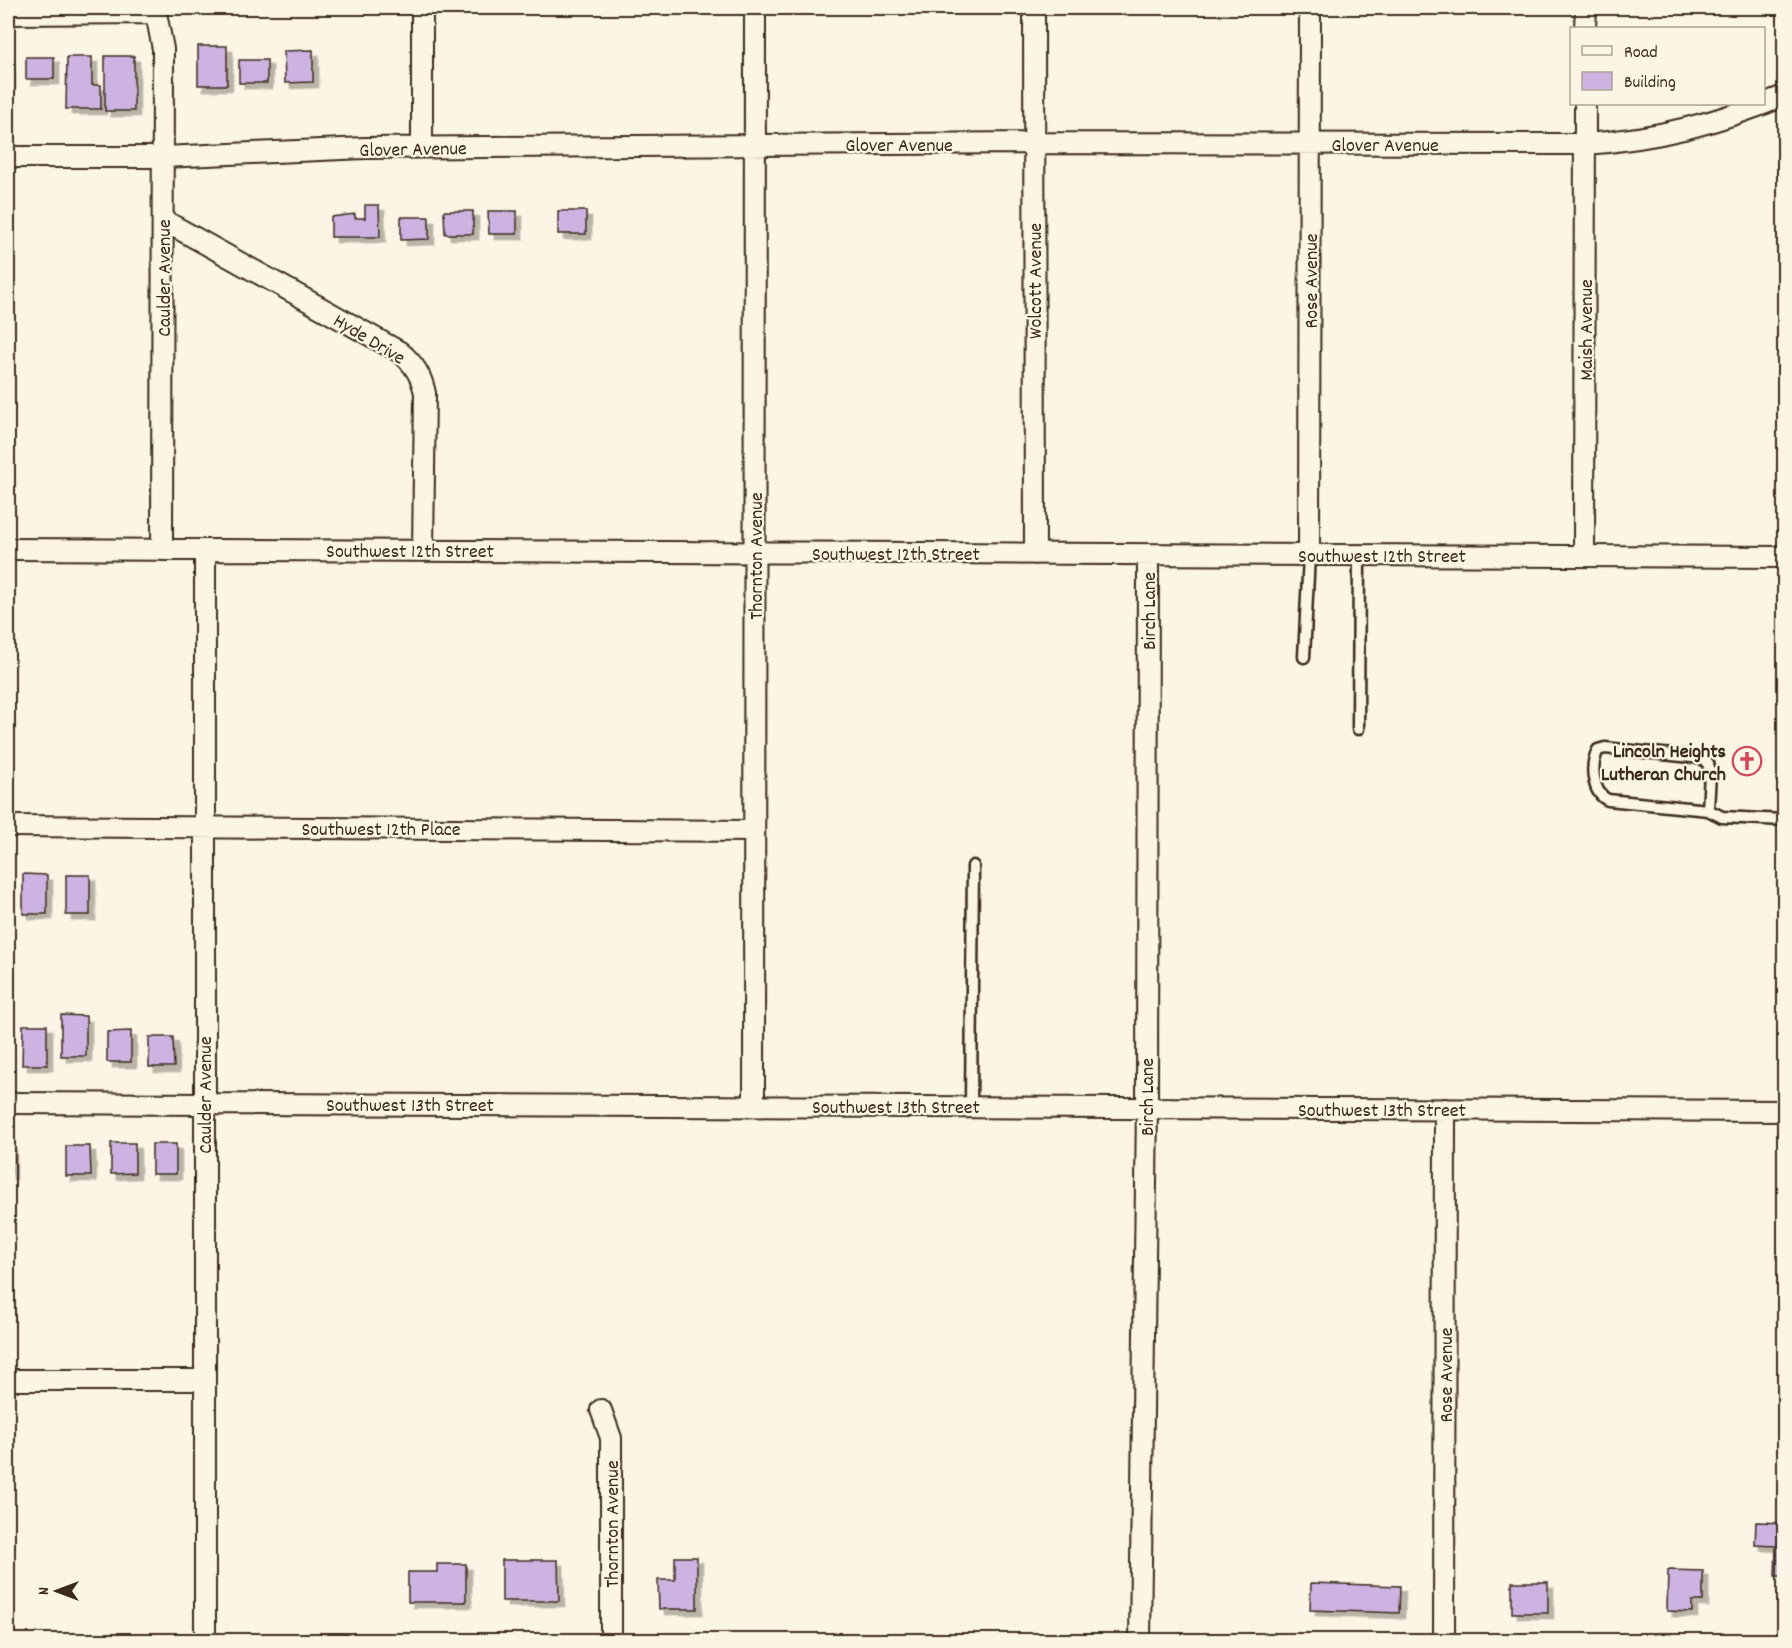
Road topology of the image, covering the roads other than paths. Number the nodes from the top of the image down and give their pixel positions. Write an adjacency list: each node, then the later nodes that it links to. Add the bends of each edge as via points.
1 (422, 8): 17 (street)
2 (755, 8): 16 (street, Thornton Avenue)
3 (1034, 8): 13 (street, Wolcott Avenue)
4 (1310, 8): 14 (street, Rose Avenue)
5 (1586, 8): 8 (street)
6 (156, 10): 7 (street); 18 (street, Caulder Avenue, via 163,49)
7 (8, 14)
8 (1586, 27)
9 (1785, 96): 10 (street, Glover Avenue)
10 (1765, 103)
11 (1585, 105): 15 (street, Maish Avenue)
12 (1760, 105): 15 (street, Glover Avenue, via 1697,128 1635,141)
13 (1034, 143): 14 (street, Glover Avenue); 16 (street, Glover Avenue); 26 (street, Wolcott Avenue)
14 (1311, 144): 15 (street, Glover Avenue); 28 (street, Rose Avenue)
15 (1585, 144): 30 (street, Maish Avenue)
16 (757, 145): 17 (street, Glover Avenue); 25 (street, Thornton Avenue)
17 (422, 147): 18 (street, Glover Avenue)
18 (163, 157): 19 (street, Glover Avenue); 20 (street, Caulder Avenue)
19 (8, 158)
20 (163, 220): 22 (street, Caulder Avenue); 24 (street, Hyde Drive, via 400,352 412,363 425,393)
21 (8, 549): 22 (street, Southwest 12th Street)
22 (162, 550): 23 (street, Southwest 12th Street)
23 (205, 550): 24 (street, Southwest 12th Street); 37 (street, Caulder Avenue)
24 (423, 550): 25 (street, Southwest 12th Street)
25 (754, 552): 26 (street, Southwest 12th Street); 38 (street, Thornton Avenue)
26 (1035, 554): 27 (street, Southwest 12th Street)
27 (1148, 554): 28 (street, Southwest 12th Street); 44 (street, Birch Lane)
28 (1309, 555): 29 (street, Southwest 12th Street); 32 (lane)
29 (1359, 555): 30 (street, Southwest 12th Street); 33 (lane)
30 (1584, 556): 31 (street, Southwest 12th Street)
31 (1785, 557)
32 (1304, 657)
33 (1358, 729)
34 (1708, 810): 34 (lane, via 1600,796 1595,789 1598,750 1701,758 1708,763 1710,773); 35 (lane, via 1722,817)
35 (1785, 820)
36 (8, 826): 37 (street, Southwest 12th Place)
37 (205, 827): 38 (street, Southwest 12th Place); 41 (street, Caulder Avenue)
38 (754, 831): 42 (street, Thornton Avenue)
39 (973, 866): 43 (lane)
40 (8, 1103): 41 (street, Southwest 13th Street)
41 (204, 1104): 42 (street, Southwest 13th Street); 48 (street, Caulder Avenue)
42 (754, 1105): 43 (street, Southwest 13th Street)
43 (971, 1106): 44 (street, Southwest 13th Street)
44 (1147, 1107): 45 (street, Southwest 13th Street); 52 (street, Birch Lane)
45 (1445, 1109): 46 (street, Southwest 13th Street); 53 (street, Rose Avenue)
46 (1785, 1112)
47 (8, 1380): 48 (street)
48 (205, 1380): 50 (street, Caulder Avenue)
49 (601, 1410): 51 (street, Thornton Avenue, via 611,1438)
50 (205, 1641)
51 (611, 1641)
52 (1140, 1641)
53 (1444, 1641)

